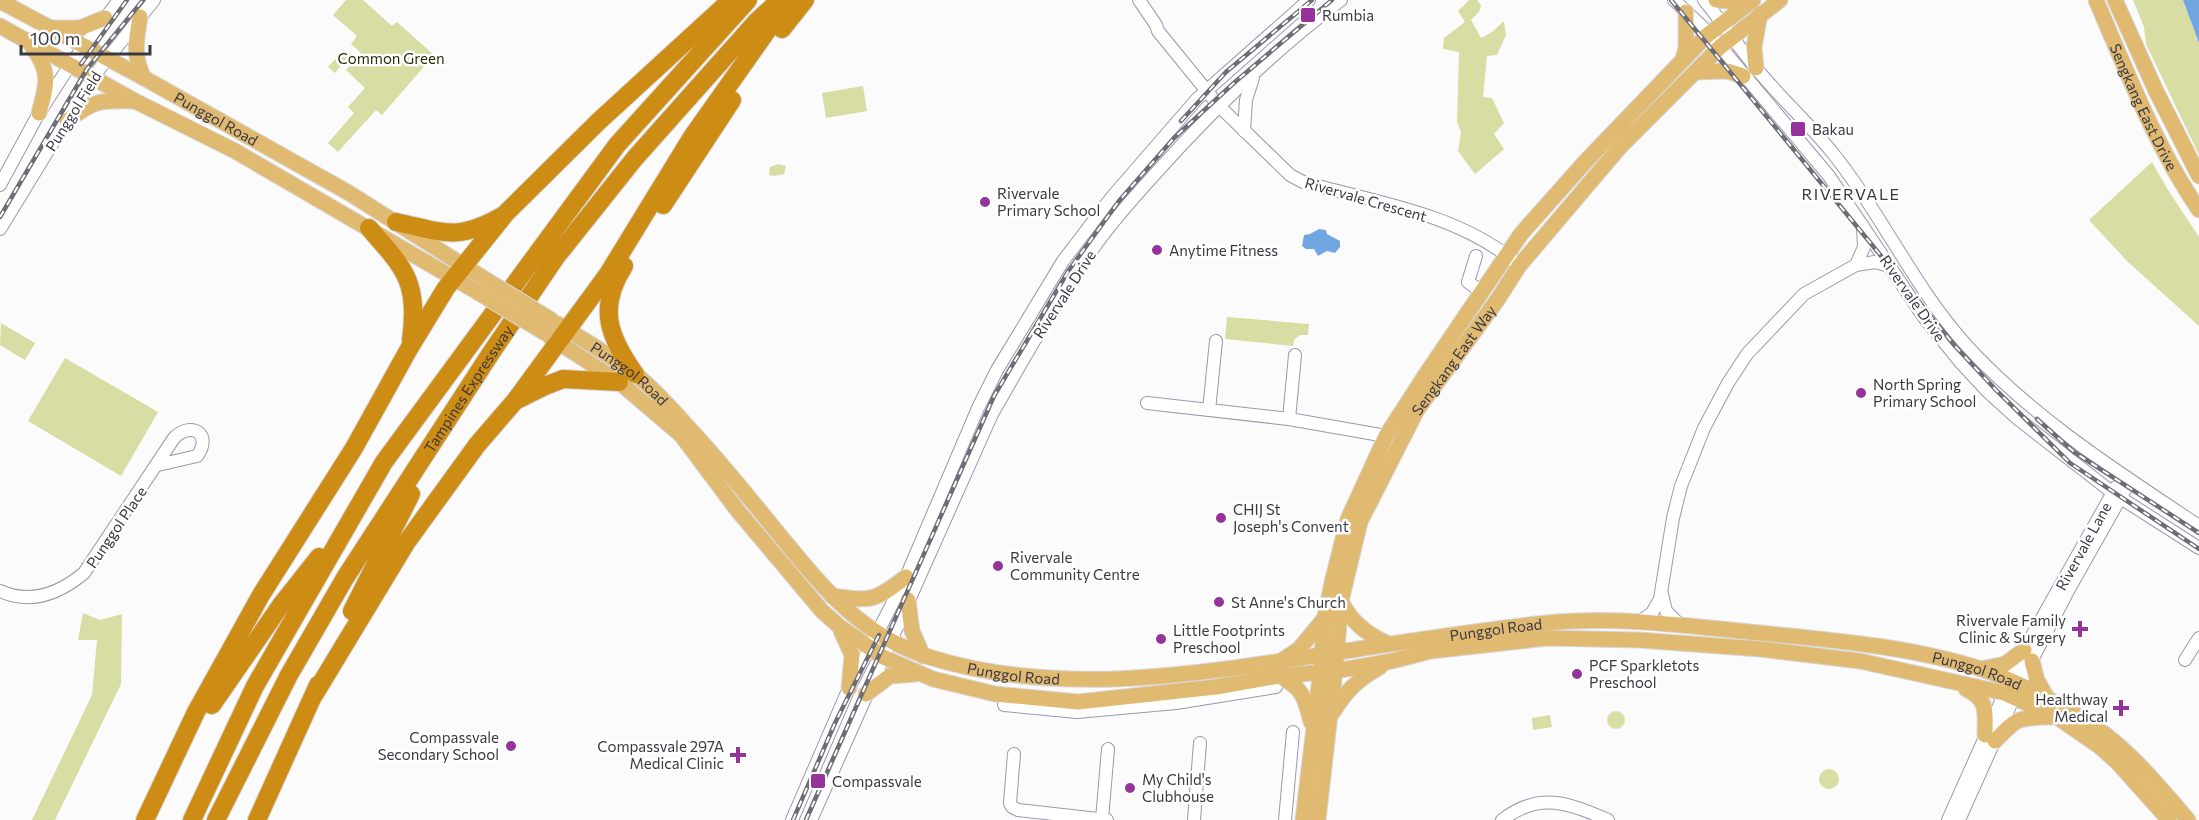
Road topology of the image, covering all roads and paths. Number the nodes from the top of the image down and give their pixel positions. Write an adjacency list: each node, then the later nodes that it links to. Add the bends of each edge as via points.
1 (119, 0): 23 (street, Punggol Field)
2 (154, 0): 24 (street, Punggol Field)
3 (731, 0): 53 (highway)
4 (748, 0): 78 (highway, Tampines Expressway, via 617,145)
5 (780, 0): 77 (highway, Tampines Expressway, via 635,158 556,257)
6 (788, 0): 51 (highway)
7 (805, 0): 48 (highway, via 758,60)
8 (1132, 0): 28 (street, Rivervale Crescent)
9 (1139, 0): 28 (street, Rivervale Crescent)
10 (1309, 0): 42 (street, Rivervale Drive)
11 (1341, 0): 39 (street, Rivervale Drive)
12 (1674, 0): 21 (street, Rivervale Drive)
13 (1704, 0): 25 (street, Rivervale Drive)
14 (1716, 0): 15 (main road)
15 (1745, 0)
16 (1753, 0): 25 (main road, Sengkang East Way)
17 (1780, 0): 22 (main road, Sengkang East Way)
18 (2096, 0): 52 (main road, Sengkang East Drive, via 2168,156)
19 (2115, 0): 49 (main road, Sengkang East Drive)
20 (0, 1): 27 (main road, Punggol Road)
21 (1686, 12): 29 (street, Rivervale Drive); 35 (main road)
22 (1760, 14): 30 (main road, Sengkang East Way); 38 (main road)
23 (105, 18): 27 (main road, via 80,28); 32 (street, Punggol Field)
24 (140, 18): 34 (street, Punggol Field); 41 (main road, via 135,54)
25 (1723, 23): 29 (main road, Sengkang East Way); 30 (street, Rivervale Drive)
26 (0, 26): 31 (main road, Punggol Road)
27 (45, 27): 32 (main road, Punggol Road)
28 (1158, 31): 42 (street, Rivervale Crescent)
29 (1709, 33): 33 (street, Rivervale Drive); 35 (main road, Sengkang East Way)
30 (1732, 37): 33 (main road, Sengkang East Way); 38 (street, Rivervale Drive)
31 (28, 42): 36 (main road, Punggol Road); 45 (main road, via 40,57 46,74 47,87)
32 (84, 47): 34 (main road, Punggol Road); 36 (street, Punggol Field)
33 (1720, 47): 37 (main road, Sengkang East Way); 38 (street, Rivervale Drive)
34 (107, 58): 40 (street, Punggol Field); 41 (main road, Punggol Road)
35 (1683, 60): 60 (main road, Sengkang East Way, via 1586,162)
36 (70, 66): 40 (main road, Punggol Road); 45 (street, Punggol Field)
37 (1696, 72): 38 (main road); 63 (main road, Sengkang East Way, via 1620,147)
38 (1750, 72): 56 (street, Rivervale Drive); 80 (street, Rivervale Drive, via 1835,156 1966,345 2031,405)
39 (1255, 74): 44 (street, Rivervale Drive); 47 (street, via 1246,100)
40 (93, 77): 43 (main road, Punggol Road); 46 (street, Punggol Field)
41 (144, 78): 55 (main road, Punggol Road)
42 (1207, 90): 44 (street, Rivervale Crescent); 84 (street, Rivervale Drive, via 1084,231 1052,279 978,408)
43 (135, 101): 46 (main road, via 96,102); 57 (main road, Punggol Road, via 235,151)
44 (1219, 106): 47 (street, Rivervale Crescent); 88 (street, Rivervale Drive, via 1120,214 1070,284 992,414)
45 (39, 113): 50 (street, Punggol Field)
46 (67, 121): 58 (street, Punggol Field)
47 (1244, 131): 60 (street, Rivervale Crescent, via 1290,175 1303,182 1420,214 1485,240)
48 (695, 157): 51 (highway); 59 (highway)
49 (2199, 176)
50 (0, 185)
51 (657, 192): 54 (highway)
52 (2199, 210)
53 (506, 213): 55 (highway, via 463,233 452,234); 65 (highway)
54 (642, 218): 59 (highway); 67 (highway, via 608,274)
55 (396, 222): 65 (main road, Punggol Road)
56 (1863, 225): 62 (street, via 1864,247); 64 (street, Rivervale Drive)
57 (369, 228): 65 (main road, Punggol Road); 69 (highway, via 409,280 414,312)
58 (0, 229)
59 (638, 244): 71 (highway, via 617,277 608,316)
60 (1506, 255): 63 (street, Rivervale Crescent); 66 (main road, Sengkang East Way)
61 (1476, 256): 66 (street, via 1468,282)
62 (1856, 264): 64 (street, via 1875,262); 85 (street, via 1804,294 1748,354 1728,383 1704,428 1681,486)
63 (1519, 266): 89 (main road, Sengkang East Way, via 1418,410 1384,472 1360,522)
64 (1889, 266): 81 (street, Rivervale Drive, via 1923,316 1987,391)
65 (459, 272): 67 (main road, Punggol Road, bridge); 69 (highway)
66 (1482, 292): 76 (main road, Sengkang East Way)
67 (562, 336): 71 (main road, Punggol Road); 72 (highway)
68 (1216, 341): 74 (street)
69 (410, 347): 122 (highway, via 354,448 261,595 196,712)
70 (1295, 355): 75 (street)
71 (627, 378): 72 (highway, via 563,379); 87 (main road, Punggol Road, via 690,428); 93 (main road, Punggol Road, via 681,435 738,512)
72 (515, 401): 112 (highway, via 477,445 406,543)
73 (1148, 403): 74 (street)
74 (1209, 410): 75 (street)
75 (1289, 419): 76 (street)
76 (1386, 436): 90 (main road, Sengkang East Way, via 1348,519)
77 (427, 451): 112 (highway, via 427,463); 126 (highway, Tampines Expressway, via 288,675)
78 (384, 462): 122 (highway, via 321,555 274,614); 125 (highway, Tampines Expressway, via 255,686)
79 (158, 465): 86 (street, Punggol Place, via 84,573 45,596 23,597)
80 (2126, 479): 81 (street, Rivervale Lane); 82 (street, Rivervale Drive)
81 (2116, 495): 83 (street, Rivervale Drive); 100 (street, Rivervale Lane)
82 (2199, 526)
83 (2199, 548)
84 (906, 577): 87 (main road, via 878,597); 94 (street, Rivervale Drive)
85 (1662, 590): 91 (street, via 1655,610); 92 (street, via 1666,611)
86 (0, 591)
87 (832, 596): 94 (main road, Punggol Road, via 852,616)
88 (908, 600): 94 (street, Rivervale Drive); 99 (main road, via 912,633)
89 (1341, 601): 96 (main road, via 1358,626); 98 (main road, Sengkang East Way)
90 (1325, 616): 98 (main road, Sengkang East Way); 106 (main road)
91 (1638, 622): 92 (main road, Punggol Road); 96 (main road, Punggol Road, via 1560,621)
92 (1680, 625): 104 (main road, Punggol Road, via 1858,643)
93 (840, 627): 97 (main road, Punggol Road); 109 (main road, via 852,655)
94 (883, 637): 97 (street, Rivervale Drive); 99 (main road, Punggol Road); 101 (street, Rivervale Drive)
95 (2199, 638): 102 (street)
96 (1389, 644): 98 (main road, Punggol Road)
97 (869, 649): 101 (main road, Punggol Road); 109 (street, Rivervale Drive)
98 (1329, 654): 105 (main road, Sengkang East Way); 106 (main road, Punggol Road)
99 (923, 656): 106 (main road, Punggol Road, via 993,672 1080,680 1217,670)
100 (2028, 656): 104 (main road); 110 (street, Rivervale Lane); 113 (main road)
101 (883, 657): 107 (main road, Punggol Road); 111 (street, Rivervale Drive)
102 (2185, 660)
103 (1392, 661): 105 (main road, Punggol Road); 108 (main road, Punggol Road, via 1431,651 1547,638 1639,640 1860,661); 114 (main road, via 1355,683)
104 (1981, 669): 110 (main road, Punggol Road)
105 (1328, 672): 106 (main road, Punggol Road); 114 (main road, Sengkang East Way); 116 (main road, Sengkang East Way)
106 (1278, 675): 107 (main road, Punggol Road, via 1249,686 1078,707 1012,702); 116 (main road, via 1301,691)
107 (933, 679): 111 (main road, via 913,674 890,676)
108 (1950, 680): 110 (main road, Punggol Road); 118 (main road, via 1981,698)
109 (849, 688): 128 (street, Rivervale Drive)
110 (2012, 689): 113 (main road, Punggol Road); 115 (main road, Punggol Road); 118 (street, Rivervale Lane)
111 (866, 694): 129 (street, Rivervale Drive)
112 (314, 695): 127 (highway)
113 (2049, 700): 140 (main road, Punggol Road, via 2120,746)
114 (1330, 717): 134 (main road, Sengkang East Way)
115 (2057, 717): 118 (main road, via 2015,721); 139 (main road, Punggol Road, via 2118,763)
116 (1313, 731): 133 (main road, Sengkang East Way)
117 (1293, 732): 132 (street)
118 (1990, 738): 137 (street); 138 (street)
119 (1200, 743): 131 (street)
120 (1108, 749): 123 (street)
121 (1014, 754): 123 (street, via 1012,807)
122 (157, 793): 124 (highway)
123 (1102, 819): 130 (street)
124 (145, 820)
125 (192, 820)
126 (216, 820)
127 (257, 820)
128 (792, 820)
129 (811, 820)
130 (1107, 820)
131 (1194, 820)
132 (1285, 820)
133 (1303, 820)
134 (1318, 820)
135 (1502, 820): 136 (street, via 1527,806 1550,802 1572,805)
136 (1608, 820)
137 (1948, 820)
138 (1959, 820)
139 (2169, 820)
140 (2188, 820)

